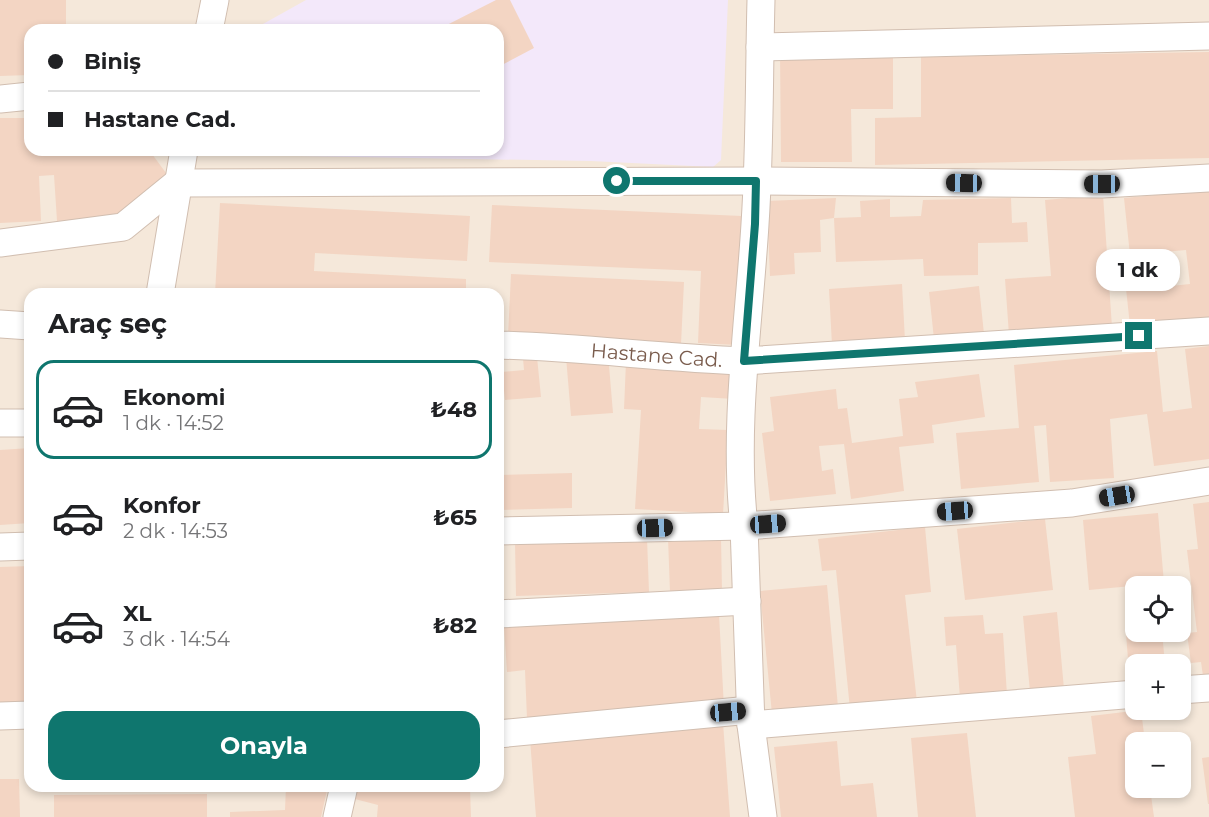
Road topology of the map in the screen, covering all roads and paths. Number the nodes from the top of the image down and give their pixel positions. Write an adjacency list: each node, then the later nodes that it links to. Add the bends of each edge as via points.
1 (215, 0): 3 (street)
2 (761, 0): 5 (street)
3 (210, 24)
4 (1209, 36): 5 (street)
5 (760, 47): 10 (street)
6 (24, 97): 7 (street)
7 (0, 99)
8 (183, 156): 11 (street)
9 (1209, 178): 10 (street, via 1102,184)
10 (756, 181): 11 (street); 18 (street)
11 (177, 183): 12 (street, via 123,227); 13 (street)
12 (0, 243)
13 (161, 288)
14 (0, 324): 15 (street)
15 (24, 326)
16 (1209, 331): 18 (street, Hastane Cad.)
17 (504, 345): 18 (street, Hastane Cad.)
18 (744, 361): 22 (street)
19 (0, 423): 20 (street)
20 (24, 423)
21 (1209, 481): 22 (street, via 1072,503)
22 (744, 526): 23 (street); 26 (street)
23 (504, 531)
24 (24, 546): 25 (street)
25 (0, 548)
26 (747, 601): 27 (street); 33 (street)
27 (504, 614)
28 (1209, 688): 29 (street)
29 (1191, 689)
30 (1125, 695): 33 (street)
31 (24, 715): 32 (street)
32 (0, 716)
33 (751, 717): 34 (street); 37 (street)
34 (504, 734)
35 (343, 792): 36 (street)
36 (337, 817)
37 (763, 817)

